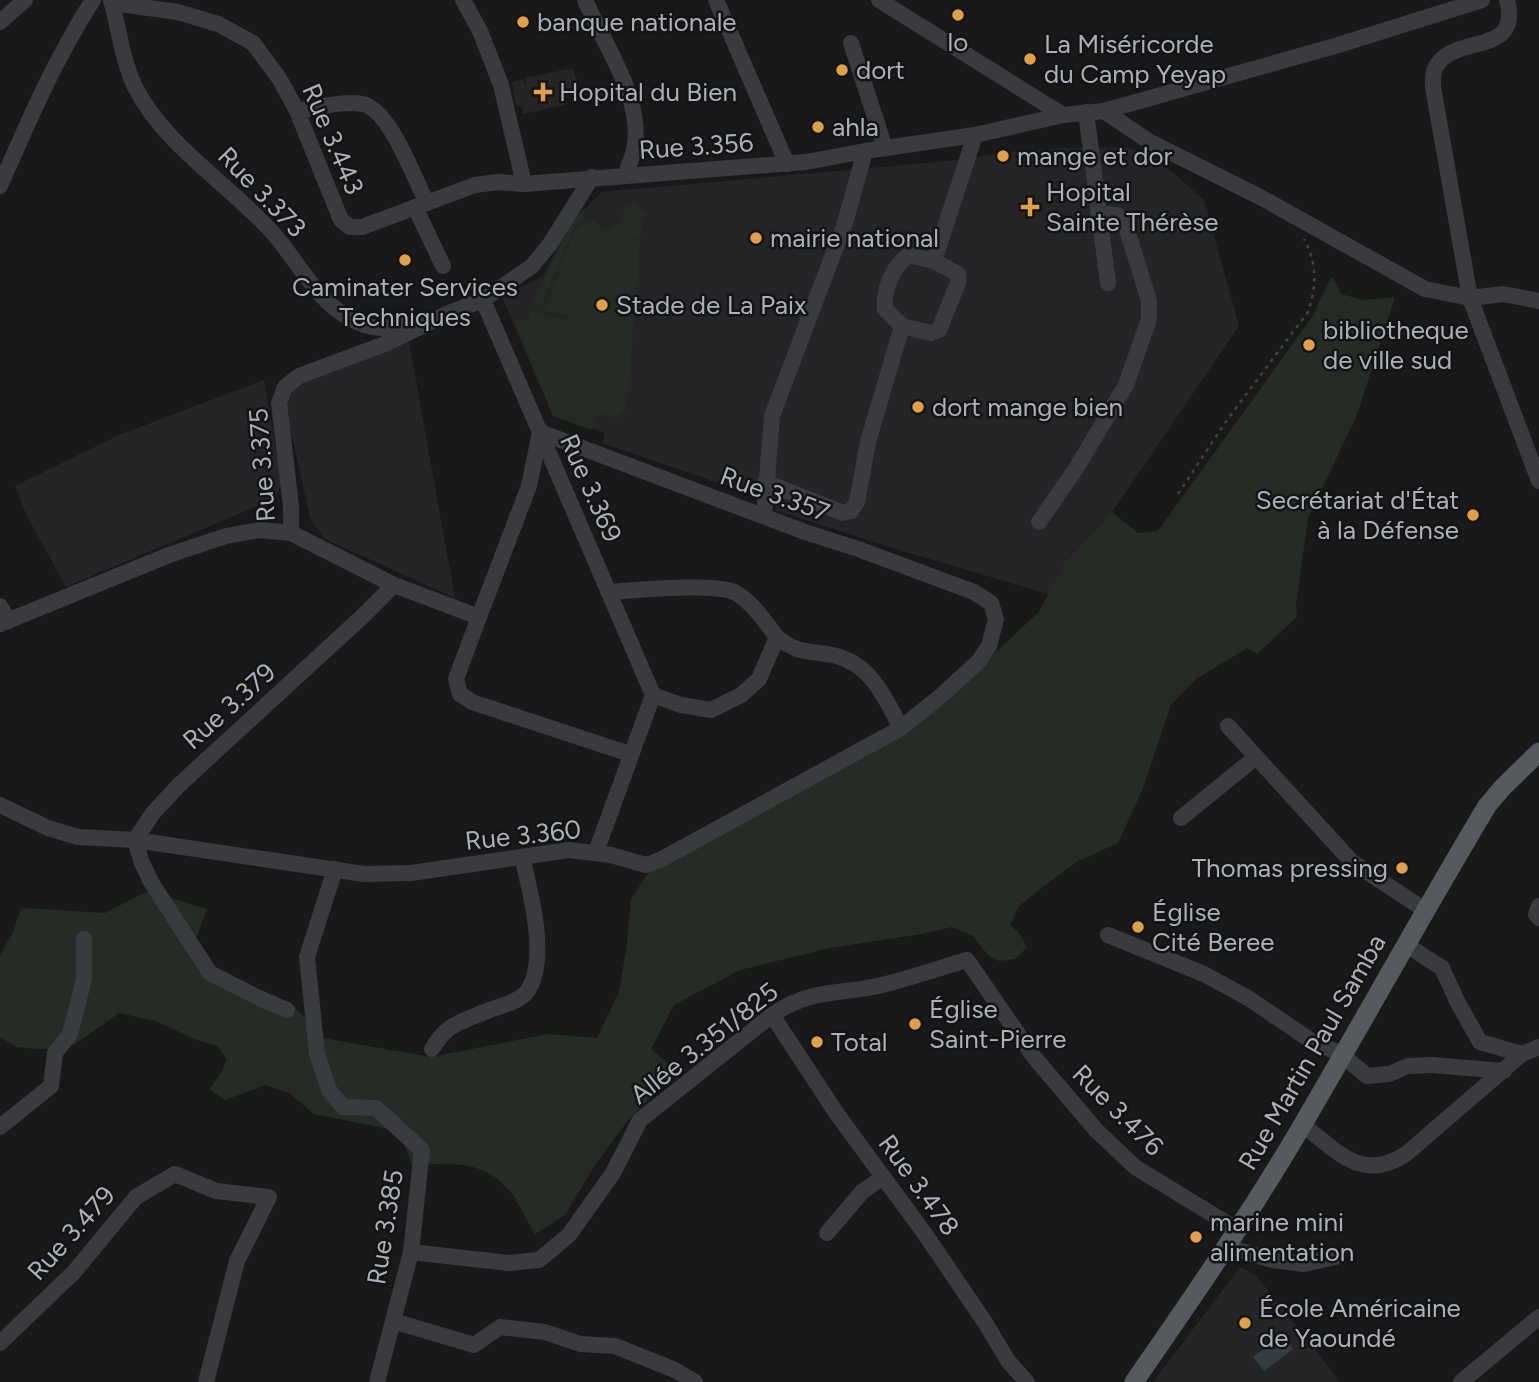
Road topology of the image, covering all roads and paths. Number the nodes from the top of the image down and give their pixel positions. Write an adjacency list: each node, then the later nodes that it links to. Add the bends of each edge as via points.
1 (25, 0): 10 (street)
2 (93, 0): 23 (street, via 38,98)
3 (463, 0): 22 (street, via 501,85)
4 (585, 0): 20 (street, via 627,88 634,118 635,148)
5 (716, 0): 19 (street)
6 (879, 0): 15 (street)
7 (1482, 0): 13 (street, Rue 3.356)
8 (1507, 0): 30 (street, via 1508,27 1498,37 1443,57 1434,71)
9 (112, 1): 12 (street, Rue 3.443, via 205,20 253,43); 33 (street, Rue 3.373, via 134,86 151,113 273,233 313,287 340,313 371,328 390,328)
10 (0, 22)
11 (851, 43): 17 (street)
12 (298, 111): 24 (street, via 360,103 373,108 385,121); 24 (street, Rue 3.443, via 341,220 362,227)
13 (1104, 111): 14 (street, Rue 3.356); 26 (street, via 1150,142)
14 (1086, 113): 15 (street, Rue 3.356); 25 (street)
15 (1063, 115): 16 (street, Rue 3.356)
16 (975, 135): 17 (street, Rue 3.356); 27 (street)
17 (885, 148): 18 (street, Rue 3.356)
18 (865, 151): 19 (street, Rue 3.356); 37 (street, via 845,223 772,416)
19 (787, 164): 20 (street, Rue 3.356)
20 (625, 176): 21 (street, Rue 3.356)
21 (592, 177): 22 (street, Rue 3.356); 31 (street, Rue 3.375, via 532,266)
22 (524, 184): 24 (street, Rue 3.443, via 475,185)
23 (0, 186)
24 (421, 205): 28 (street)
25 (1098, 213): 29 (street); 40 (street, via 1125,220 1149,302 1149,319 1126,385)
26 (1287, 213): 30 (street, via 1425,289); 38 (path, via 1312,256 1315,294 1308,312)
27 (934, 261): 34 (street, via 909,255 896,264 884,299 885,309); 34 (street, via 958,274 939,330 931,333)
28 (443, 266)
29 (1108, 283)
30 (1470, 298): 32 (street, via 1503,294); 36 (street)
31 (483, 300): 33 (street, Rue 3.375); 35 (street, Rue 3.369)
32 (1539, 301)
33 (449, 313): 41 (street, Rue 3.375, via 385,344 299,376 285,387 279,403)
34 (902, 326): 37 (street, via 851,511 843,513)
35 (540, 432): 39 (street, Rue 3.357); 43 (street, Rue 3.369); 46 (street, via 529,486)
36 (1539, 481)
37 (765, 482): 39 (street)
38 (1178, 494)
39 (764, 516): 44 (street, Rue 3.357, via 974,592)
40 (1039, 522)
41 (291, 533): 42 (street); 47 (street, Rue 3.375, via 259,530 226,536)
42 (394, 585): 46 (street); 57 (street, Rue 3.379, via 178,785)
43 (610, 592): 48 (street, via 733,591); 49 (street, Rue 3.369)
44 (991, 603): 51 (street, Rue 3.360, via 996,619 989,646 979,661)
45 (0, 606): 47 (street)
46 (478, 617): 53 (street, via 456,679 460,694 472,702)
47 (5, 622)
48 (777, 637): 49 (street, via 759,679 741,695 711,710); 51 (street, via 789,647 846,659 864,670 880,688)
49 (653, 695): 53 (street)
50 (1228, 726): 54 (street)
51 (901, 728): 58 (street, Rue 3.360, via 660,860 646,865)
52 (1539, 752): 62 (main road, Rue Martin Paul Samba, via 1487,807)
53 (630, 754): 58 (street)
54 (1256, 757): 56 (street); 62 (street, via 1352,862)
55 (0, 805): 57 (street, Rue 3.360, via 78,837)
56 (1181, 818)
57 (135, 840): 60 (street, Rue 3.360); 68 (street, via 151,882 210,973)
58 (596, 852): 59 (street, Rue 3.360, via 569,850)
59 (522, 857): 60 (street, Rue 3.360, via 411,873); 71 (street, via 537,940 527,992 453,1025 442,1032)
60 (335, 869): 81 (street, Rue 3.385, via 307,957 317,1054 329,1090 343,1107 376,1108 422,1150)
61 (1539, 906): 63 (street)
62 (1425, 910): 66 (main road, Rue Martin Paul Samba)
63 (1539, 918)
64 (1108, 935): 73 (street, via 1204,974 1312,1042)
65 (84, 939): 76 (street, via 85,979 70,1034 55,1053 51,1086)
66 (1405, 944): 72 (street, via 1442,968 1480,1042); 73 (main road, Rue Martin Paul Samba)
67 (967, 960): 69 (street, Allée 3.351/825, via 880,986 827,992 788,1004); 78 (street, Rue 3.476, via 1034,1058 1096,1130 1135,1167)
68 (287, 1010)
69 (772, 1015): 77 (street, Rue 3.478); 81 (street, Allée 3.351/825, via 640,1120 612,1173 569,1235 539,1260 509,1263)
70 (1539, 1047): 72 (street)
71 (432, 1049)
72 (1522, 1054): 74 (street)
73 (1342, 1055): 74 (street, via 1367,1076 1432,1065); 75 (main road, Rue Martin Paul Samba)
74 (1504, 1071): 75 (street, via 1392,1164 1374,1167 1350,1161)
75 (1303, 1125): 78 (main road, Rue Martin Paul Samba)
76 (0, 1127)
77 (883, 1177): 79 (street, via 862,1192); 89 (street, Rue 3.478)
78 (1238, 1230): 80 (main road, Rue Martin Paul Samba)
79 (827, 1233)
80 (1227, 1247): 82 (street, via 1304,1264); 90 (main road, Rue Martin Paul Samba)
81 (411, 1252): 84 (street, Rue 3.385)
82 (1335, 1257)
83 (1539, 1317): 91 (street)
84 (393, 1321): 87 (street, Rue 3.385); 88 (street, Rue 3.385, via 474,1345 500,1327 545,1332 580,1344 615,1346)
85 (0, 1343): 86 (street, Rue 3.479, via 74,1272 136,1197 175,1174 216,1191 268,1197 237,1261)
86 (206, 1382)
87 (377, 1382)
88 (695, 1382)
89 (1027, 1382)
90 (1134, 1382)
91 (1461, 1382)

